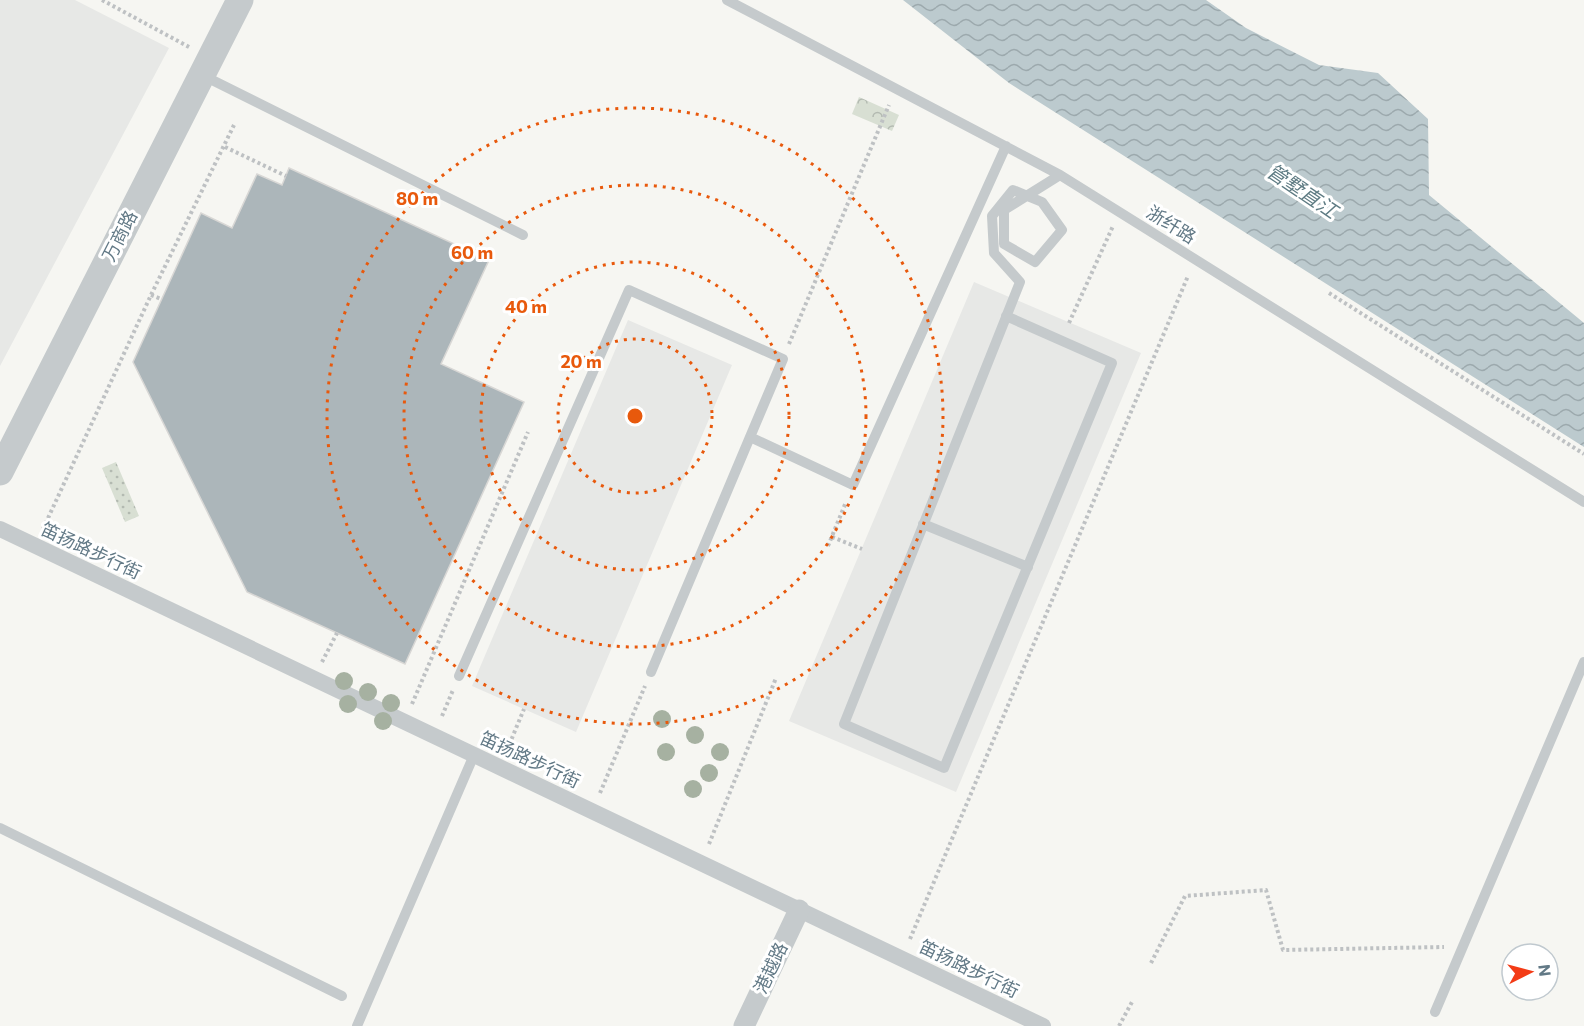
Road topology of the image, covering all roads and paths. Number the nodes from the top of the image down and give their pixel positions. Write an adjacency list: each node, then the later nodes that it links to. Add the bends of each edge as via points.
1 (102, 0): 4 (path)
2 (240, 0): 4 (street, 万商路)
3 (727, 0): 5 (lane, 浙纤路)
4 (206, 66): 12 (lane); 23 (street, 万商路)
5 (896, 89): 7 (lane, 浙纤路); 19 (path)
6 (234, 125): 8 (path)
7 (1006, 146): 9 (lane, 浙纤路); 24 (lane)
8 (225, 147): 10 (path); 15 (path)
9 (1060, 175): 11 (lane, 浙纤路); 17 (lane, via 1032,193 1023,198 1013,204 1004,210 1004,244 1035,262 1062,230 1042,202 1032,198 1022,194 1012,190 992,216 994,253 1020,282)
10 (286, 176)
11 (1120, 212): 13 (lane, 浙纤路); 18 (path)
12 (523, 236)
13 (1195, 259): 25 (lane, 浙纤路); 49 (path)
14 (1329, 293): 22 (path)
15 (151, 295): 16 (path); 29 (path)
16 (161, 299)
17 (1006, 316): 26 (lane); 32 (lane, via 1112,363)
18 (1069, 323)
19 (783, 359): 21 (lane); 36 (lane, via 628,291)
20 (528, 432): 40 (path)
21 (750, 437): 24 (lane); 35 (lane)
22 (1584, 454)
23 (0, 472)
24 (853, 484): 28 (path)
25 (1584, 502)
26 (923, 524): 32 (lane); 32 (lane, via 844,724 944,768)
27 (0, 529): 29 (street, 笛扬路步行街)
28 (832, 537): 30 (path); 31 (path)
29 (35, 546): 38 (street, 笛扬路步行街)
30 (828, 546)
31 (862, 549)
32 (1028, 567)
33 (337, 633): 38 (path)
34 (1584, 662): 48 (lane)
35 (651, 672): 44 (path)
36 (459, 676): 41 (path)
37 (776, 678): 46 (path)
38 (314, 679): 40 (street, 笛扬路步行街)
39 (524, 709): 43 (path)
40 (404, 722): 41 (street, 笛扬路步行街)
41 (434, 735): 42 (street, 笛扬路步行街)
42 (474, 755): 43 (street, 笛扬路步行街); 54 (lane)
43 (500, 767): 44 (street, 笛扬路步行街)
44 (592, 811): 46 (street, 笛扬路步行街)
45 (0, 828): 51 (lane)
46 (702, 863): 47 (street, 笛扬路步行街)
47 (799, 910): 49 (street, 笛扬路步行街); 55 (street, 港越路)
48 (1462, 947): 50 (path, via 1283,950 1266,890 1185,896); 53 (lane)
49 (902, 958): 56 (street, 笛扬路步行街)
50 (1151, 963)
51 (342, 996)
52 (1132, 1002): 57 (path)
53 (1435, 1012)
54 (357, 1026)
55 (744, 1026)
56 (1043, 1026)
57 (1119, 1026)

